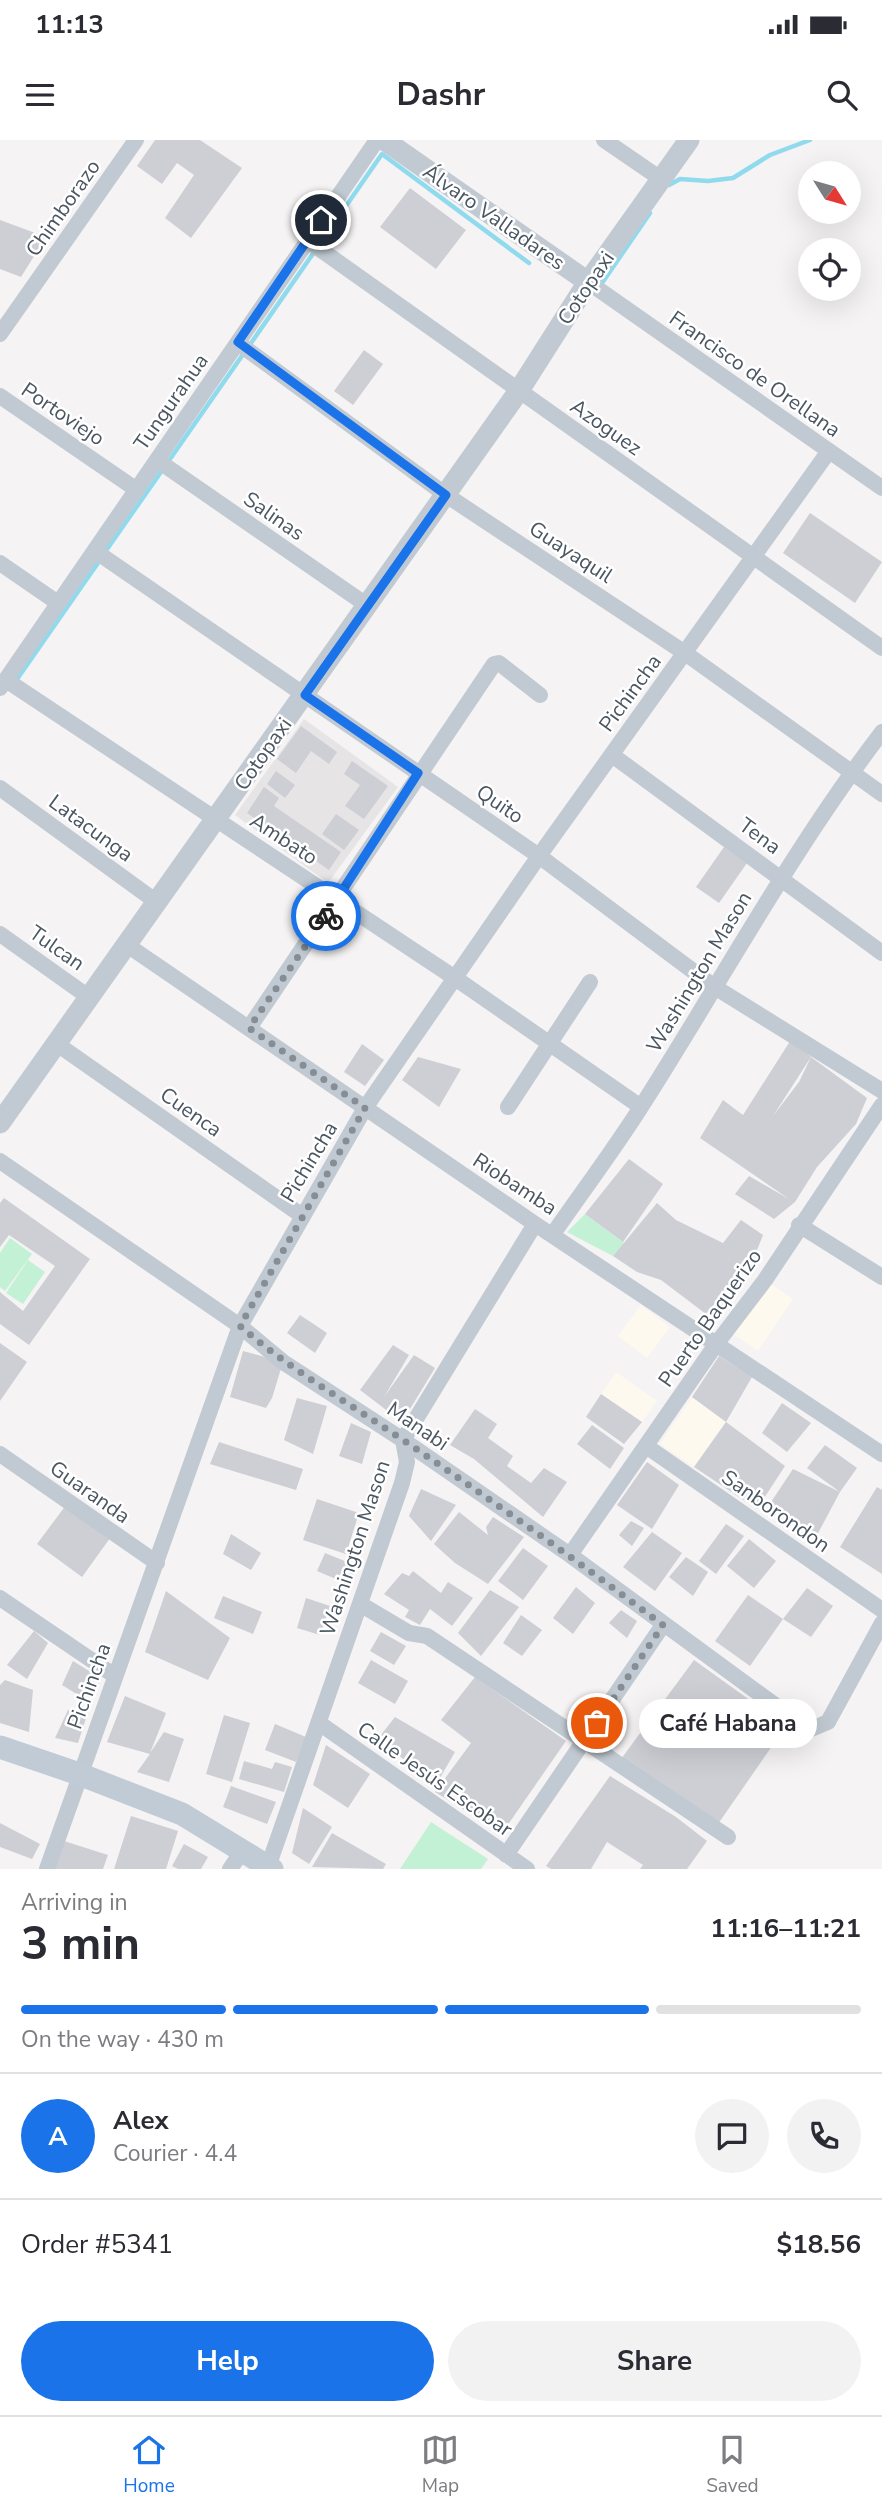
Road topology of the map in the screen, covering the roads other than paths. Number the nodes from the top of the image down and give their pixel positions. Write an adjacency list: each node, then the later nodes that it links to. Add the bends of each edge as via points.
1 (136, 140): 9 (street, Chimborazo)
2 (377, 140): 7 (street, Tungurahua)
3 (384, 140): 8 (street, Álvaro Valladares)
4 (604, 140): 6 (street)
5 (690, 140): 6 (street, Cotopaxi)
6 (661, 179): 8 (street, Cotopaxi)
7 (308, 241): 10 (street, Tungurahua); 11 (street, Azoguez)
8 (595, 287): 11 (street, Cotopaxi); 13 (street, Francisco de Orellana)
9 (0, 334)
10 (239, 343): 14 (street, Tungurahua); 17 (street, Guayaquil)
11 (518, 392): 17 (street, Cotopaxi); 19 (street, Azoguez)
12 (0, 396): 16 (street, Portoviejo)
13 (829, 451): 15 (street, Francisco de Orellana); 19 (street, Pichincha)
14 (157, 461): 16 (street, Tungurahua); 22 (street, Salinas)
15 (882, 488)
16 (136, 489): 18 (street, Tungurahua)
17 (446, 495): 22 (street, Cotopaxi); 24 (street, Guayaquil)
18 (95, 551): 21 (street, Tungurahua); 26 (street, Quito)
19 (754, 555): 23 (street, Azoguez); 24 (street, Pichincha)
20 (0, 563): 21 (street)
21 (58, 603): 25 (street, Tungurahua)
22 (368, 606): 26 (street, Cotopaxi)
23 (882, 648)
24 (685, 653): 29 (street, Pichincha); 31 (street, Guayaquil)
25 (4, 683): 34 (street, Ambato)
26 (305, 695): 30 (street, Quito); 34 (street, Cotopaxi)
27 (540, 695): 30 (street, via 499,663 494,664)
28 (882, 732): 31 (street, Washington Mason)
29 (611, 755): 35 (street, Pichincha); 36 (street, Tena)
30 (418, 773): 35 (street, Quito); 37 (street)
31 (851, 773): 33 (street, Guayaquil); 36 (street, Washington Mason)
32 (0, 788): 38 (street, Latacunga)
33 (882, 794)
34 (216, 820): 37 (street, Ambato); 38 (street, Cotopaxi)
35 (539, 856): 42 (street, Pichincha); 44 (street, Quito)
36 (781, 877): 41 (street, Tena); 44 (street, Washington Mason)
37 (337, 900): 42 (street, Ambato); 46 (street)
38 (158, 903): 40 (street, Cotopaxi)
39 (0, 934): 45 (street, Tulcan)
40 (127, 945): 45 (street, Cotopaxi); 46 (street, Riobamba)
41 (882, 953)
42 (455, 978): 48 (street, Ambato); 53 (street, Pichincha)
43 (590, 982): 48 (street)
44 (713, 986): 49 (street, Quito); 52 (street, Washington Mason)
45 (90, 998): 47 (street, Cotopaxi)
46 (249, 1028): 53 (street, Riobamba)
47 (57, 1044): 54 (street, Cotopaxi); 56 (street, Cuenca)
48 (549, 1044): 51 (street); 52 (street, Ambato)
49 (882, 1091)
50 (882, 1105): 58 (street, Puerto Baquerizo)
51 (508, 1107)
52 (641, 1107): 59 (street, Washington Mason)
53 (365, 1108): 56 (street, Pichincha); 57 (street, Riobamba)
54 (0, 1123)
55 (0, 1161): 61 (street, Manabi)
56 (301, 1215): 61 (street, Pichincha)
57 (535, 1224): 59 (street, Riobamba); 63 (street, Washington Mason)
58 (799, 1225): 60 (street); 62 (street, Puerto Baquerizo)
59 (553, 1234): 62 (street, Riobamba)
60 (882, 1276)
61 (240, 1326): 63 (street, Manabi, via 282,1363); 68 (street, Pichincha)
62 (717, 1343): 64 (street, Puerto Baquerizo); 66 (street, Riobamba)
63 (403, 1440): 67 (street, Manabi); 70 (street, Washington Mason, via 407,1462 402,1483)
64 (646, 1446): 67 (street, Puerto Baquerizo); 71 (street, Sanborondon)
65 (0, 1454): 68 (street, Guaranda)
66 (882, 1454)
67 (570, 1555): 73 (street, Manabi)
68 (157, 1563): 74 (street, Pichincha)
69 (0, 1598): 74 (street)
70 (360, 1604): 75 (street, Washington Mason); 76 (street, via 409,1633 427,1636)
71 (882, 1610)
72 (882, 1623): 73 (street, Manabi, via 828,1722 809,1730)
73 (663, 1625): 76 (street)
74 (115, 1676): 78 (street, Pichincha)
75 (319, 1723): 80 (street, Calle Jesús Escobar); 82 (street, Washington Mason)
76 (583, 1743): 79 (street); 80 (street)
77 (0, 1747): 78 (main road)
78 (79, 1774): 81 (main road, via 182,1814); 83 (street, Pichincha)
79 (728, 1837)
80 (506, 1854): 84 (street, Calle Jesús Escobar)
81 (237, 1860): 82 (main road)
82 (270, 1868)
83 (47, 1869)
84 (527, 1869)

